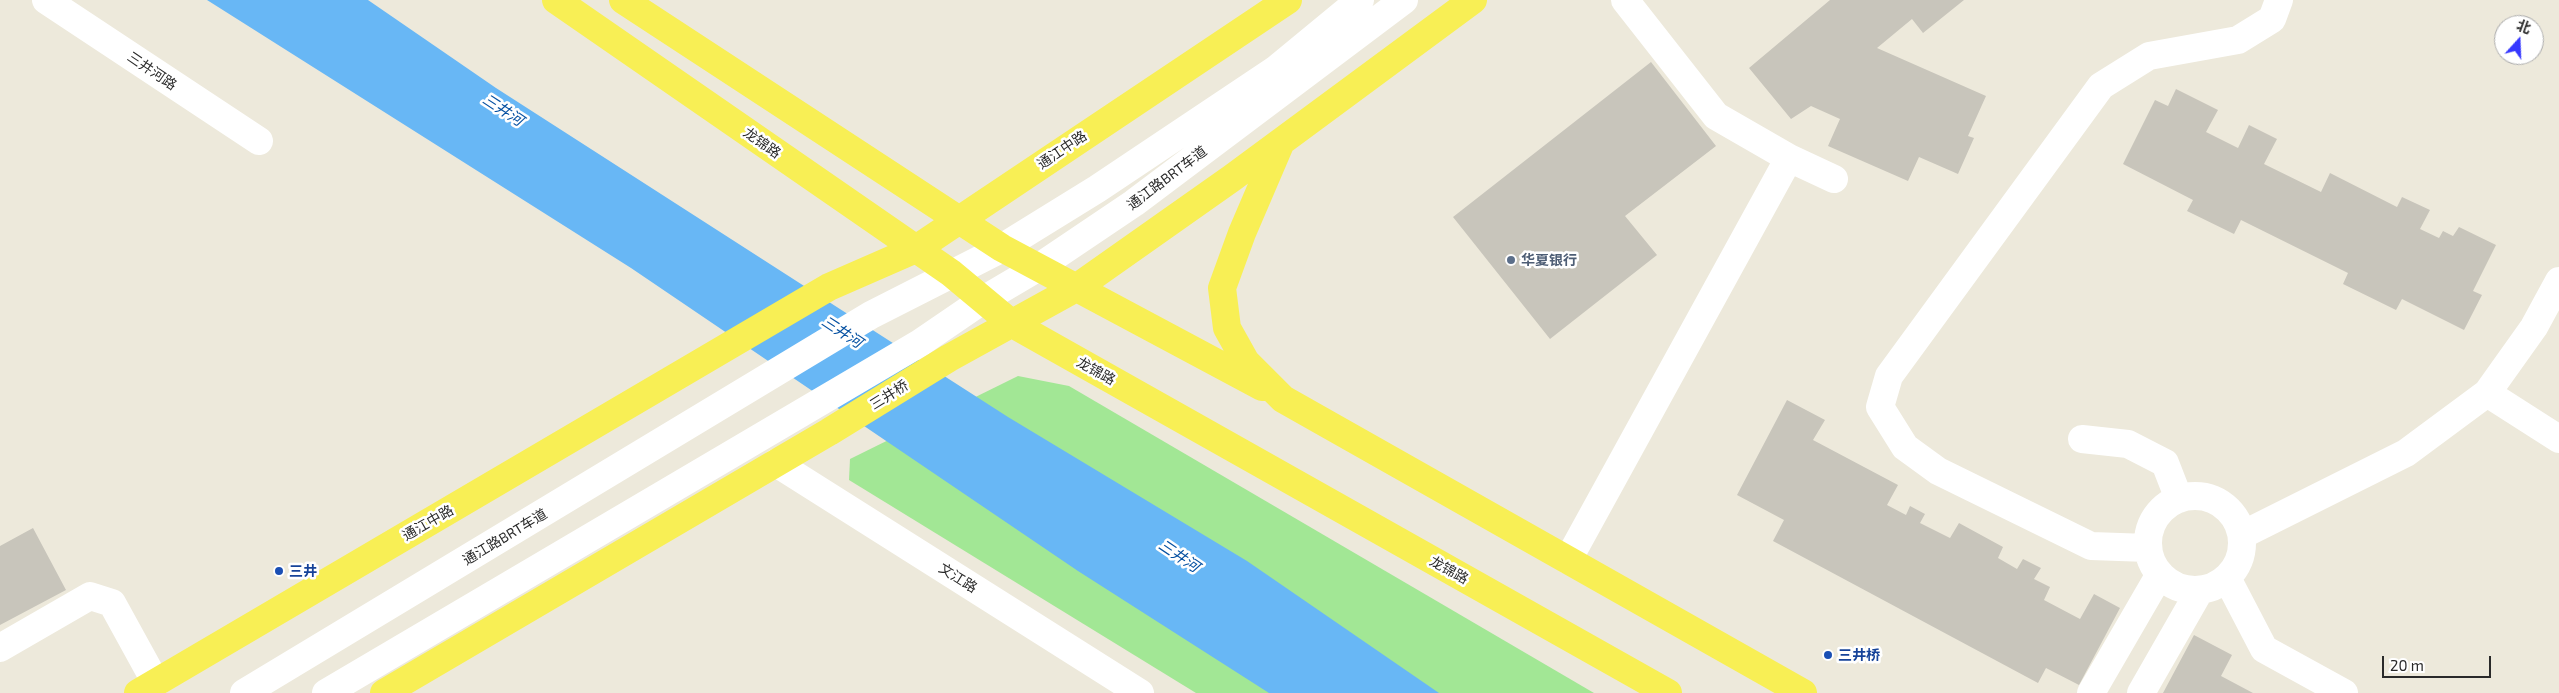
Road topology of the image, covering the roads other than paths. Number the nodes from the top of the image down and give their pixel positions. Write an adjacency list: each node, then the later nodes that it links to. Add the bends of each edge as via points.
1 (46, 0): 10 (street, 三井河路)
2 (556, 0): 16 (main road, 龙锦路)
3 (623, 0): 14 (main road)
4 (1288, 0): 14 (main road, 通江中路)
5 (1360, 0): 15 (street, 通江路BRT车道, via 1275,70)
6 (1404, 0): 17 (street, 通江路BRT车道, via 1134,203)
7 (1474, 0): 11 (main road)
8 (1625, 0): 12 (street, via 1716,116)
9 (2279, 0): 31 (street, via 2272,19 2238,40 2150,56 2101,86 1888,376 1880,407 1905,447 1938,471 2091,546)
10 (259, 141)
11 (1282, 141): 20 (main road); 25 (main road, via 1222,288 1227,328 1246,362)
12 (1789, 158): 13 (street); 32 (street)
13 (1834, 179)
14 (958, 220): 15 (main road); 16 (main road, 通江中路)
15 (1002, 248): 17 (main road); 18 (street, 通江路BRT车道)
16 (916, 249): 18 (main road, 龙锦路); 37 (main road, 通江中路, via 829,287)
17 (1039, 268): 20 (main road); 21 (street, 通江路BRT车道)
18 (951, 273): 21 (main road, 龙锦路); 38 (street, 通江路BRT车道, via 870,315)
19 (2559, 280): 24 (street, via 2534,327)
20 (1076, 288): 22 (main road); 25 (main road)
21 (983, 300): 22 (main road, 龙锦路); 23 (street, 通江路BRT车道)
22 (1011, 323): 28 (main road, 三井桥); 42 (main road, 龙锦路)
23 (920, 343): 39 (street, 三井桥)
24 (2487, 394): 27 (street); 30 (street, via 2406,453)
25 (1283, 399): 32 (main road)
26 (2082, 439): 29 (street, via 2128,444 2165,463)
27 (2559, 439)
28 (776, 463): 40 (main road); 41 (street, 文江路)
29 (2179, 499): 30 (street, via 2195,496 2211,499 2226,507); 31 (street, via 2154,519)
30 (2242, 535): 34 (street, via 2242,551 2236,567)
31 (2148, 548): 33 (street, via 2151,562)
32 (1568, 560): 43 (main road)
33 (2160, 574): 35 (street, via 2171,584); 44 (street)
34 (2226, 578): 35 (street); 46 (street, via 2264,648)
35 (2200, 590): 45 (street)
36 (0, 648): 37 (street, via 90,596 112,603)
37 (147, 688)
38 (244, 693)
39 (326, 693)
40 (384, 693)
41 (1140, 693)
42 (1668, 693)
43 (1803, 693)
44 (2091, 693)
45 (2141, 693)
46 (2344, 693)

